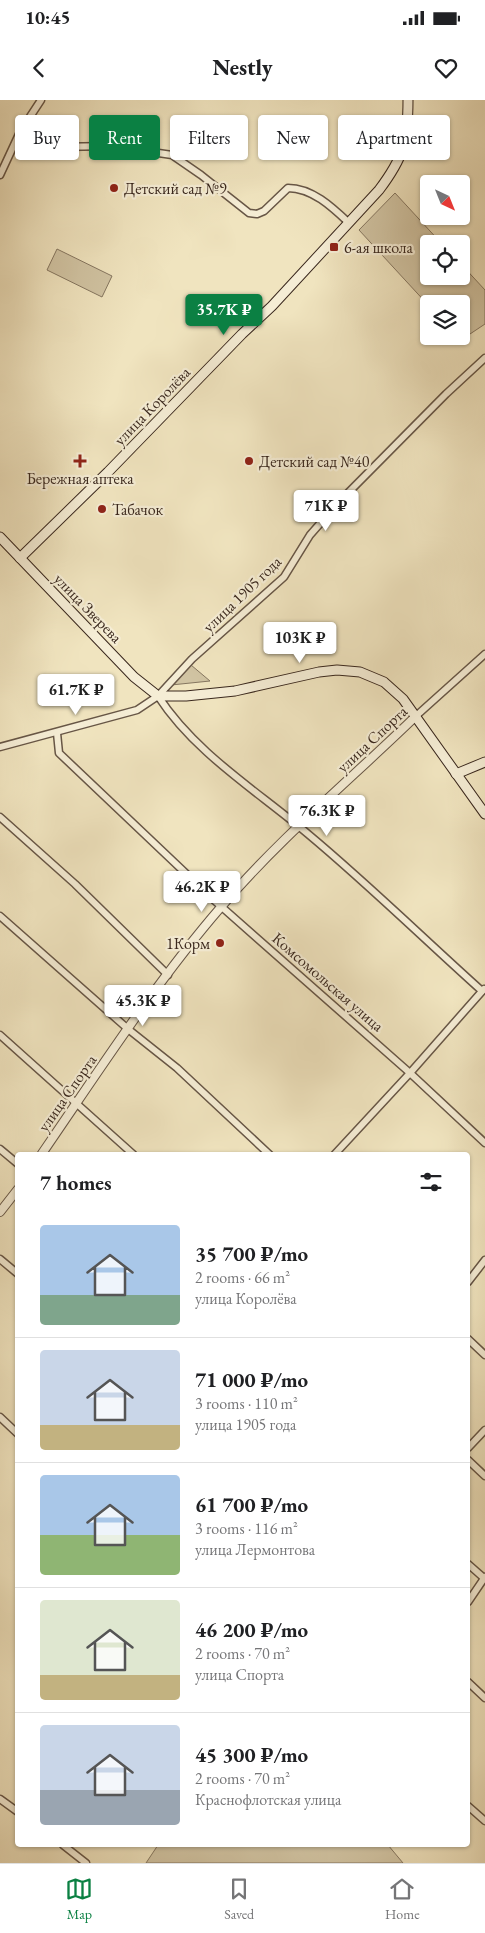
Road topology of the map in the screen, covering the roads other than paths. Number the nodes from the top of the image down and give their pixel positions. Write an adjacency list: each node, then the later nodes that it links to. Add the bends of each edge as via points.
1 (42, 100): 3 (street)
2 (408, 100): 7 (main road, улица Королёва, via 405,141 395,170)
3 (32, 115)
4 (15, 143): 6 (street)
5 (79, 147): 7 (street, via 112,146 172,155 249,213 264,211 288,188 298,188 310,192)
6 (0, 175)
7 (349, 223): 10 (main road, улица Королёва, via 272,306)
8 (485, 358): 12 (street, улица 1905 года, via 339,502 310,535 284,577 192,659)
9 (0, 537): 10 (main road, улица Зверева)
10 (20, 558): 12 (main road, улица Зверева, via 134,677)
11 (485, 654): 13 (street, улица Спорта)
12 (158, 696): 13 (main road, via 235,691 337,670 375,677 384,682); 14 (street, улица 1905 года, via 136,710); 20 (street, via 195,741)
13 (416, 716): 17 (main road); 20 (street, улица Спорта)
14 (57, 733): 15 (street, улица 1905 года); 21 (street, Комсомольская улица, via 59,753)
15 (0, 747)
16 (485, 762): 17 (main road)
17 (456, 774): 18 (main road)
18 (485, 814)
19 (0, 817): 23 (street, via 75,884)
20 (299, 827): 21 (street, улица Спорта); 24 (street)
21 (221, 906): 23 (street, улица Спорта); 27 (street, Комсомольская улица)
22 (0, 916): 25 (street)
23 (168, 975): 25 (street, улица Спорта)
24 (484, 990): 27 (street)
25 (128, 1029): 28 (street, улица Спорта); 33 (street, via 177,1068)
26 (0, 1035): 28 (street)
27 (410, 1073): 29 (street, Комсомольская улица); 34 (street)
28 (77, 1103): 31 (street, улица Спорта); 32 (street)
29 (485, 1142)
30 (0, 1149): 35 (street)
31 (43, 1152)
32 (131, 1152)
33 (267, 1152)
34 (337, 1152)
35 (15, 1162)
36 (15, 1193): 37 (street)
37 (0, 1212)
38 (0, 1259): 40 (street)
39 (485, 1260): 41 (street)
40 (15, 1272)
41 (470, 1279)
42 (470, 1342): 43 (street)
43 (485, 1355)
44 (0, 1417): 46 (street)
45 (485, 1430): 47 (street)
46 (15, 1431)
47 (470, 1446)
48 (470, 1462): 49 (street)
49 (485, 1476)
50 (470, 1566): 51 (street)
51 (485, 1578): 52 (street)
52 (470, 1599)
53 (470, 1684): 54 (street)
54 (485, 1698)
55 (0, 1799): 57 (street)
56 (470, 1808): 58 (street)
57 (15, 1810)
58 (485, 1820)
59 (66, 1847): 60 (street)
60 (86, 1863)

